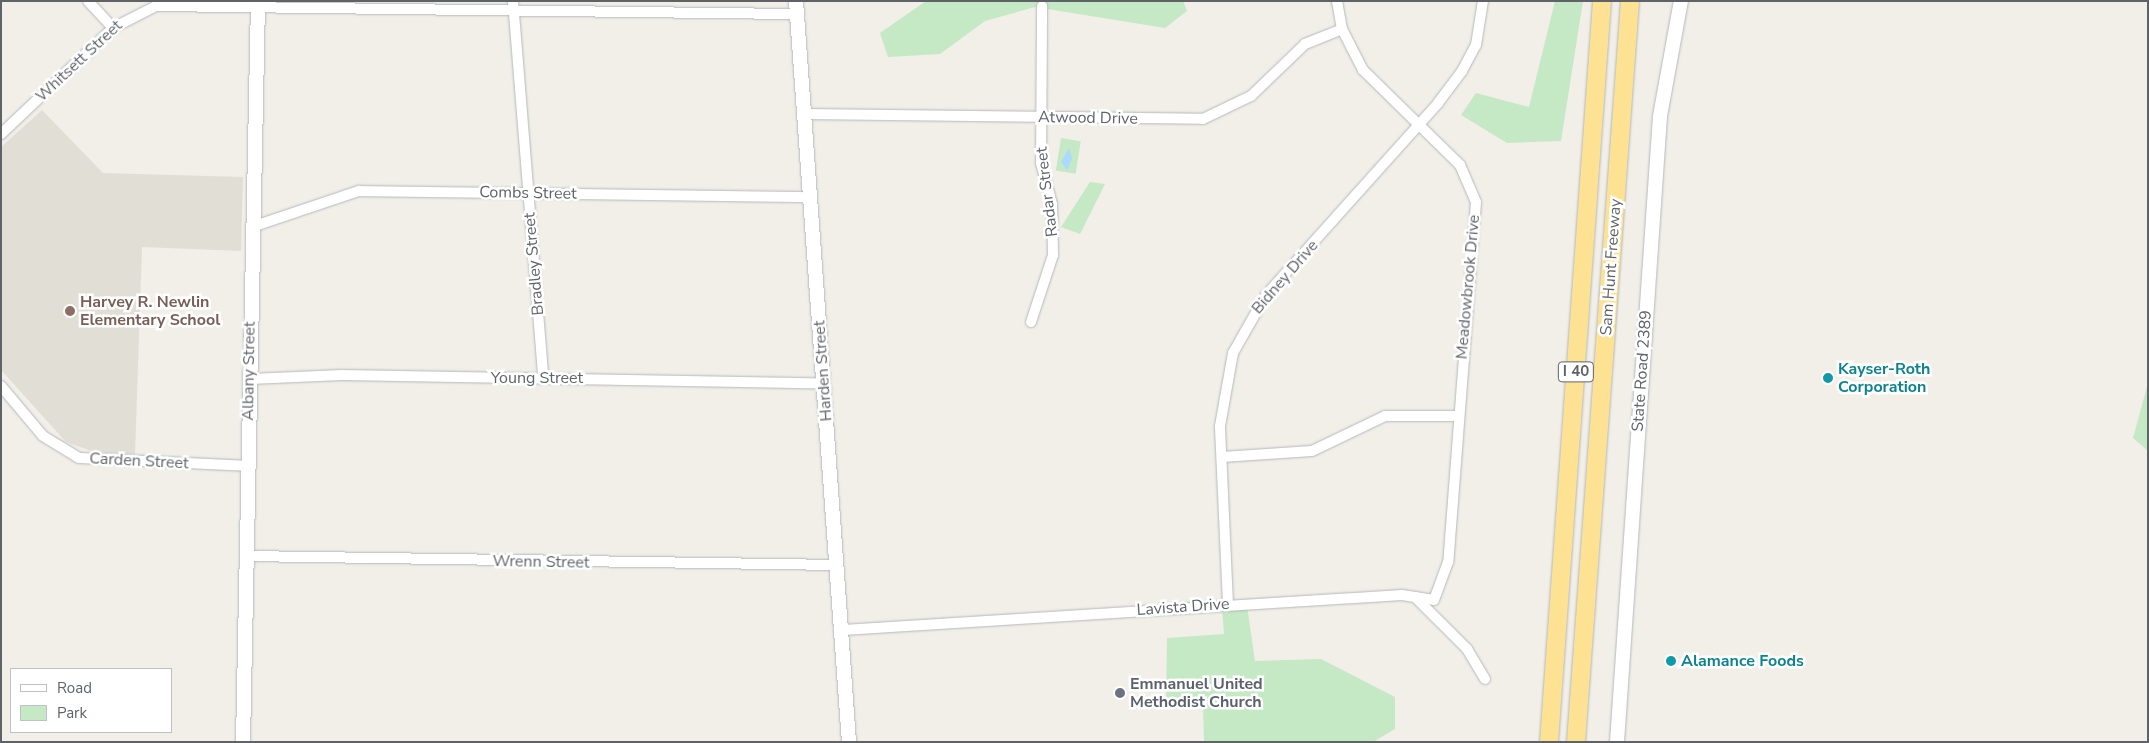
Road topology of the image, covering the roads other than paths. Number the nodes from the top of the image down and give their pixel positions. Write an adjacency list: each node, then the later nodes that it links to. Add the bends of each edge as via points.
1 (88, 1): 11 (street)
2 (1337, 1): 12 (street, Meadowbrook Drive)
3 (1483, 1): 15 (street, Bidney Drive, via 1480,30 1470,58 1438,104)
4 (1602, 1): 36 (highway, Sam Hunt Freeway / I 40)
5 (1630, 1): 37 (highway, Sam Hunt Freeway / I 40)
6 (1681, 1): 38 (street, State Road 2389, via 1660,116)
7 (258, 3): 8 (street, Whitsett Street); 11 (street, Whitsett Street, via 170,4 135,13); 19 (street, Albany Street)
8 (514, 5): 10 (street, Whitsett Street); 17 (street, Bradley Street)
9 (1042, 6): 14 (street, Radar Street)
10 (796, 8): 13 (street, Harden Street)
11 (113, 28): 16 (street, Whitsett Street)
12 (1342, 29): 14 (street, Atwood Drive, via 1305,44 1251,96 1218,115 1188,121); 15 (street, Meadowbrook Drive, via 1363,70)
13 (805, 114): 14 (street, Atwood Drive); 18 (street, Harden Street)
14 (1040, 118): 20 (street, Radar Street, via 1053,255)
15 (1417, 124): 25 (street, Meadowbrook Drive, via 1460,165 1476,202); 26 (street, Bidney Drive, via 1250,316 1224,384)
16 (1, 134)
17 (528, 193): 18 (street, Combs Street); 19 (street, Combs Street, via 360,191); 21 (street, Bradley Street)
18 (810, 197): 23 (street, Harden Street)
19 (252, 227): 22 (street, Albany Street)
20 (1031, 322)
21 (543, 377): 22 (street, Young Street, via 342,375); 23 (street, Young Street)
22 (250, 379): 27 (street, Albany Street)
23 (824, 382): 29 (street, Harden Street)
24 (1, 386): 27 (street, Carden Street, via 43,436 79,458)
25 (1456, 416): 26 (street, via 1385,416 1312,451); 30 (street, Meadowbrook Drive, via 1445,575 1434,600)
26 (1222, 457): 31 (street, Bidney Drive)
27 (246, 466): 28 (street, Albany Street)
28 (246, 556): 29 (street, Wrenn Street); 34 (street, Albany Street)
29 (836, 565): 32 (street, Harden Street)
30 (1415, 597): 31 (street, Lavista Drive); 33 (street, via 1473,656)
31 (1228, 604): 32 (street, Lavista Drive)
32 (843, 630): 35 (street, Harden Street)
33 (1485, 679)
34 (243, 742)
35 (849, 742)
36 (1550, 742)
37 (1576, 742)
38 (1617, 742)

